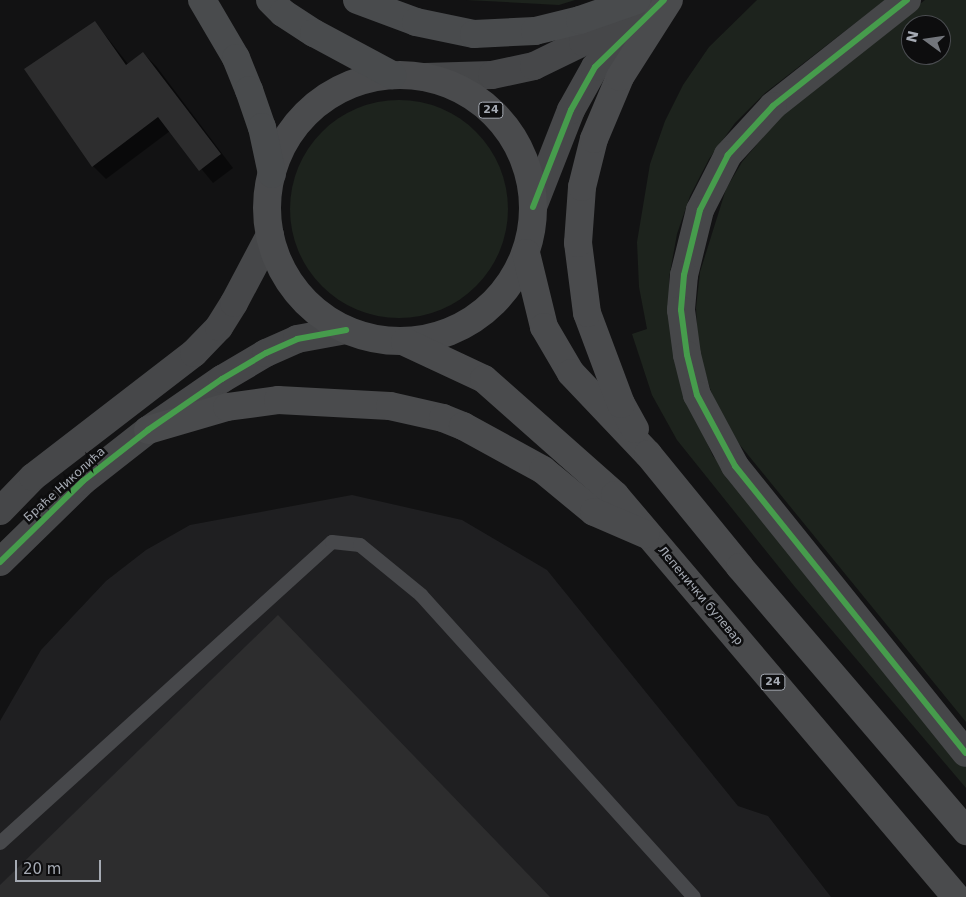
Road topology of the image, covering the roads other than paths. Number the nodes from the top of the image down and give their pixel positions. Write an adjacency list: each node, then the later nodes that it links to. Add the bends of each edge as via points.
1 (202, 0): 11 (highway, 24, via 236,58 249,90 262,127)
2 (270, 0): 9 (highway, 24, via 283,13 314,33)
3 (357, 0): 4 (highway, via 416,22 474,34 535,31 580,20)
4 (637, 0)
5 (653, 0): 10 (street, via 583,42 534,66 492,75)
6 (664, 0): 12 (street, via 595,67 571,110)
7 (669, 0): 18 (main road, via 620,77 594,139 582,187 578,243 587,313 621,404)
8 (908, 0): 22 (street, via 773,106 728,155 700,210 684,275 681,310 697,396 735,466)
9 (392, 75): 10 (main road, 24); 11 (main road, 24, via 360,81 316,105 294,129)
10 (426, 77): 12 (main road, 24, via 460,89 490,109 503,123 522,154)
11 (272, 174): 13 (main road, 24, via 268,204)
12 (533, 207): 14 (main road, 24)
13 (270, 235): 15 (main road, 24, via 284,274 296,291 311,307); 19 (street, Браће Николића, via 219,327 194,353 33,477)
14 (526, 253): 16 (main road, 24, via 504,293 488,309 449,332); 18 (main road, 24, via 550,339 571,373)
15 (346, 330): 16 (main road, 24, via 375,339); 17 (street, Браће Николића, via 297,339 266,353)
16 (405, 342): 20 (main road, Лепенички булевар / 24, via 484,379 581,462)
17 (148, 430): 20 (main road, via 227,407 278,400 390,406 463,426 544,470 594,512); 21 (street, Браће Николића, via 83,481)
18 (648, 454): 23 (main road, 24, via 740,567)
19 (0, 511)
20 (649, 535): 26 (main road, Лепенички булевар / 24)
21 (0, 562)
22 (966, 753)
23 (966, 831)
24 (0, 843): 25 (lane, via 332,542 360,545 421,595)
25 (694, 897)
26 (956, 897)

